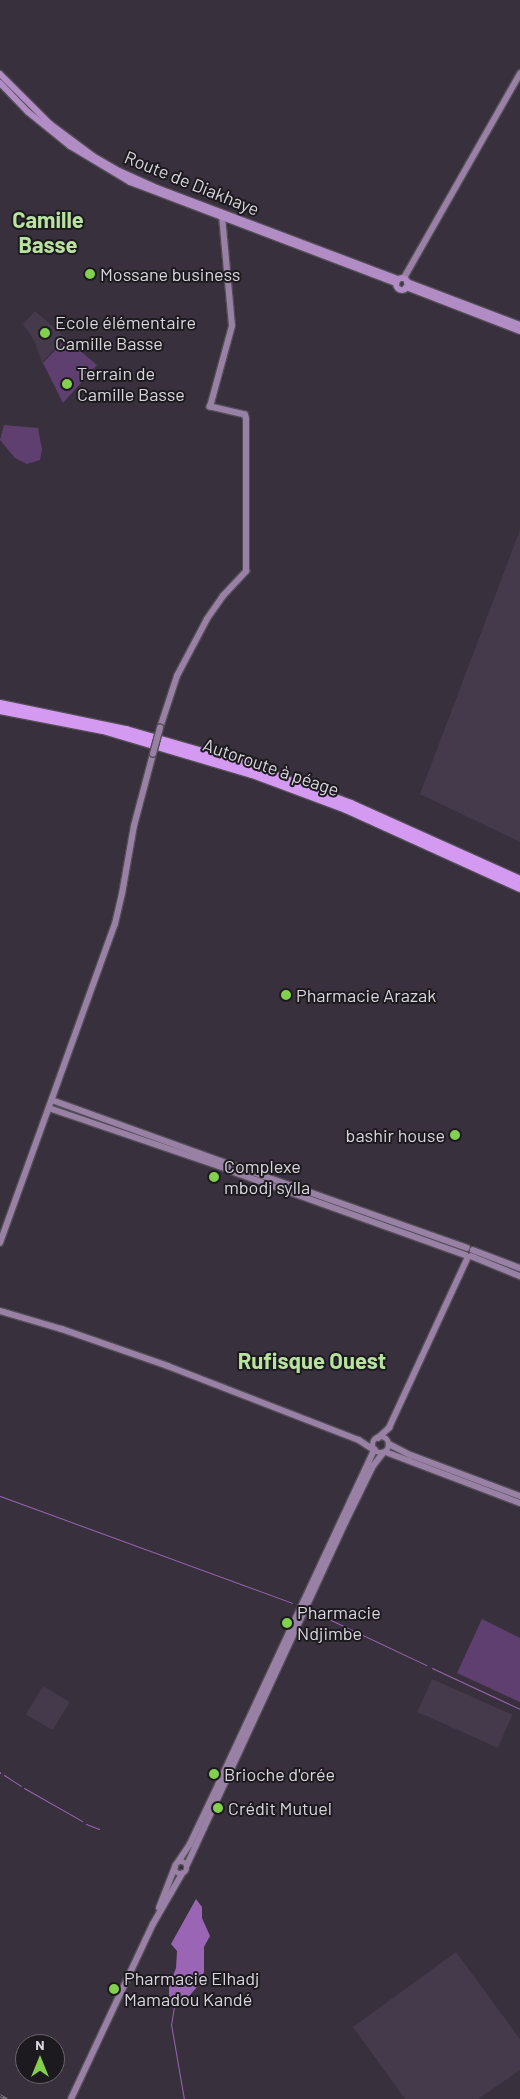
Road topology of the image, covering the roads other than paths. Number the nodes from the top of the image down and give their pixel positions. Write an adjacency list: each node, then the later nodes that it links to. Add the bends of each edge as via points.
1 (0, 74): 5 (main road, Route de Diakhaye, via 50,124 93,156 120,171)
2 (520, 74): 5 (street)
3 (0, 83): 4 (main road, Route de Diakhaye, via 46,128 90,160 130,182)
4 (222, 218): 5 (main road, Route de Diakhaye); 12 (street, bridge, via 232,326 210,407 245,415 246,571 207,618 178,676 160,728 134,826 115,924)
5 (402, 282): 6 (main road, Route de Diakhaye); 7 (main road, Route de Diakhaye)
6 (520, 325)
7 (520, 331)
8 (0, 704): 10 (highway, via 126,730 291,780)
9 (0, 710): 11 (highway, Autoroute à péage, via 103,730 252,774 346,809)
10 (520, 880)
11 (520, 888)
12 (52, 1100): 13 (street); 14 (street)
13 (49, 1108): 16 (street); 23 (street)
14 (96, 1116): 15 (street); 16 (street)
15 (114, 1122): 17 (street); 18 (street)
16 (93, 1123): 17 (street)
17 (111, 1130): 19 (street)
18 (180, 1145): 19 (street); 20 (street)
19 (176, 1152): 20 (street)
20 (230, 1167): 21 (street); 22 (street)
21 (306, 1190): 22 (street); 24 (street)
22 (304, 1197): 24 (street)
23 (0, 1243)
24 (469, 1253): 25 (street); 26 (street); 28 (street)
25 (520, 1268)
26 (520, 1276)
27 (0, 1311): 30 (street, via 168,1366)
28 (388, 1428): 29 (street); 31 (street)
29 (377, 1438): 30 (street); 31 (street, via 385,1438); 32 (street, via 372,1443)
30 (359, 1440): 32 (street)
31 (388, 1443): 33 (street); 34 (street, via 406,1453)
32 (373, 1450): 33 (street); 36 (street, via 201,1821)
33 (385, 1452): 35 (street); 37 (street, via 373,1466)
34 (520, 1496)
35 (520, 1503)
36 (176, 1864): 37 (street, via 182,1861); 38 (street, via 176,1871); 39 (street)
37 (187, 1864): 38 (street, via 187,1870)
38 (182, 1874): 39 (street)
39 (153, 1924): 40 (street)
40 (70, 2099)

